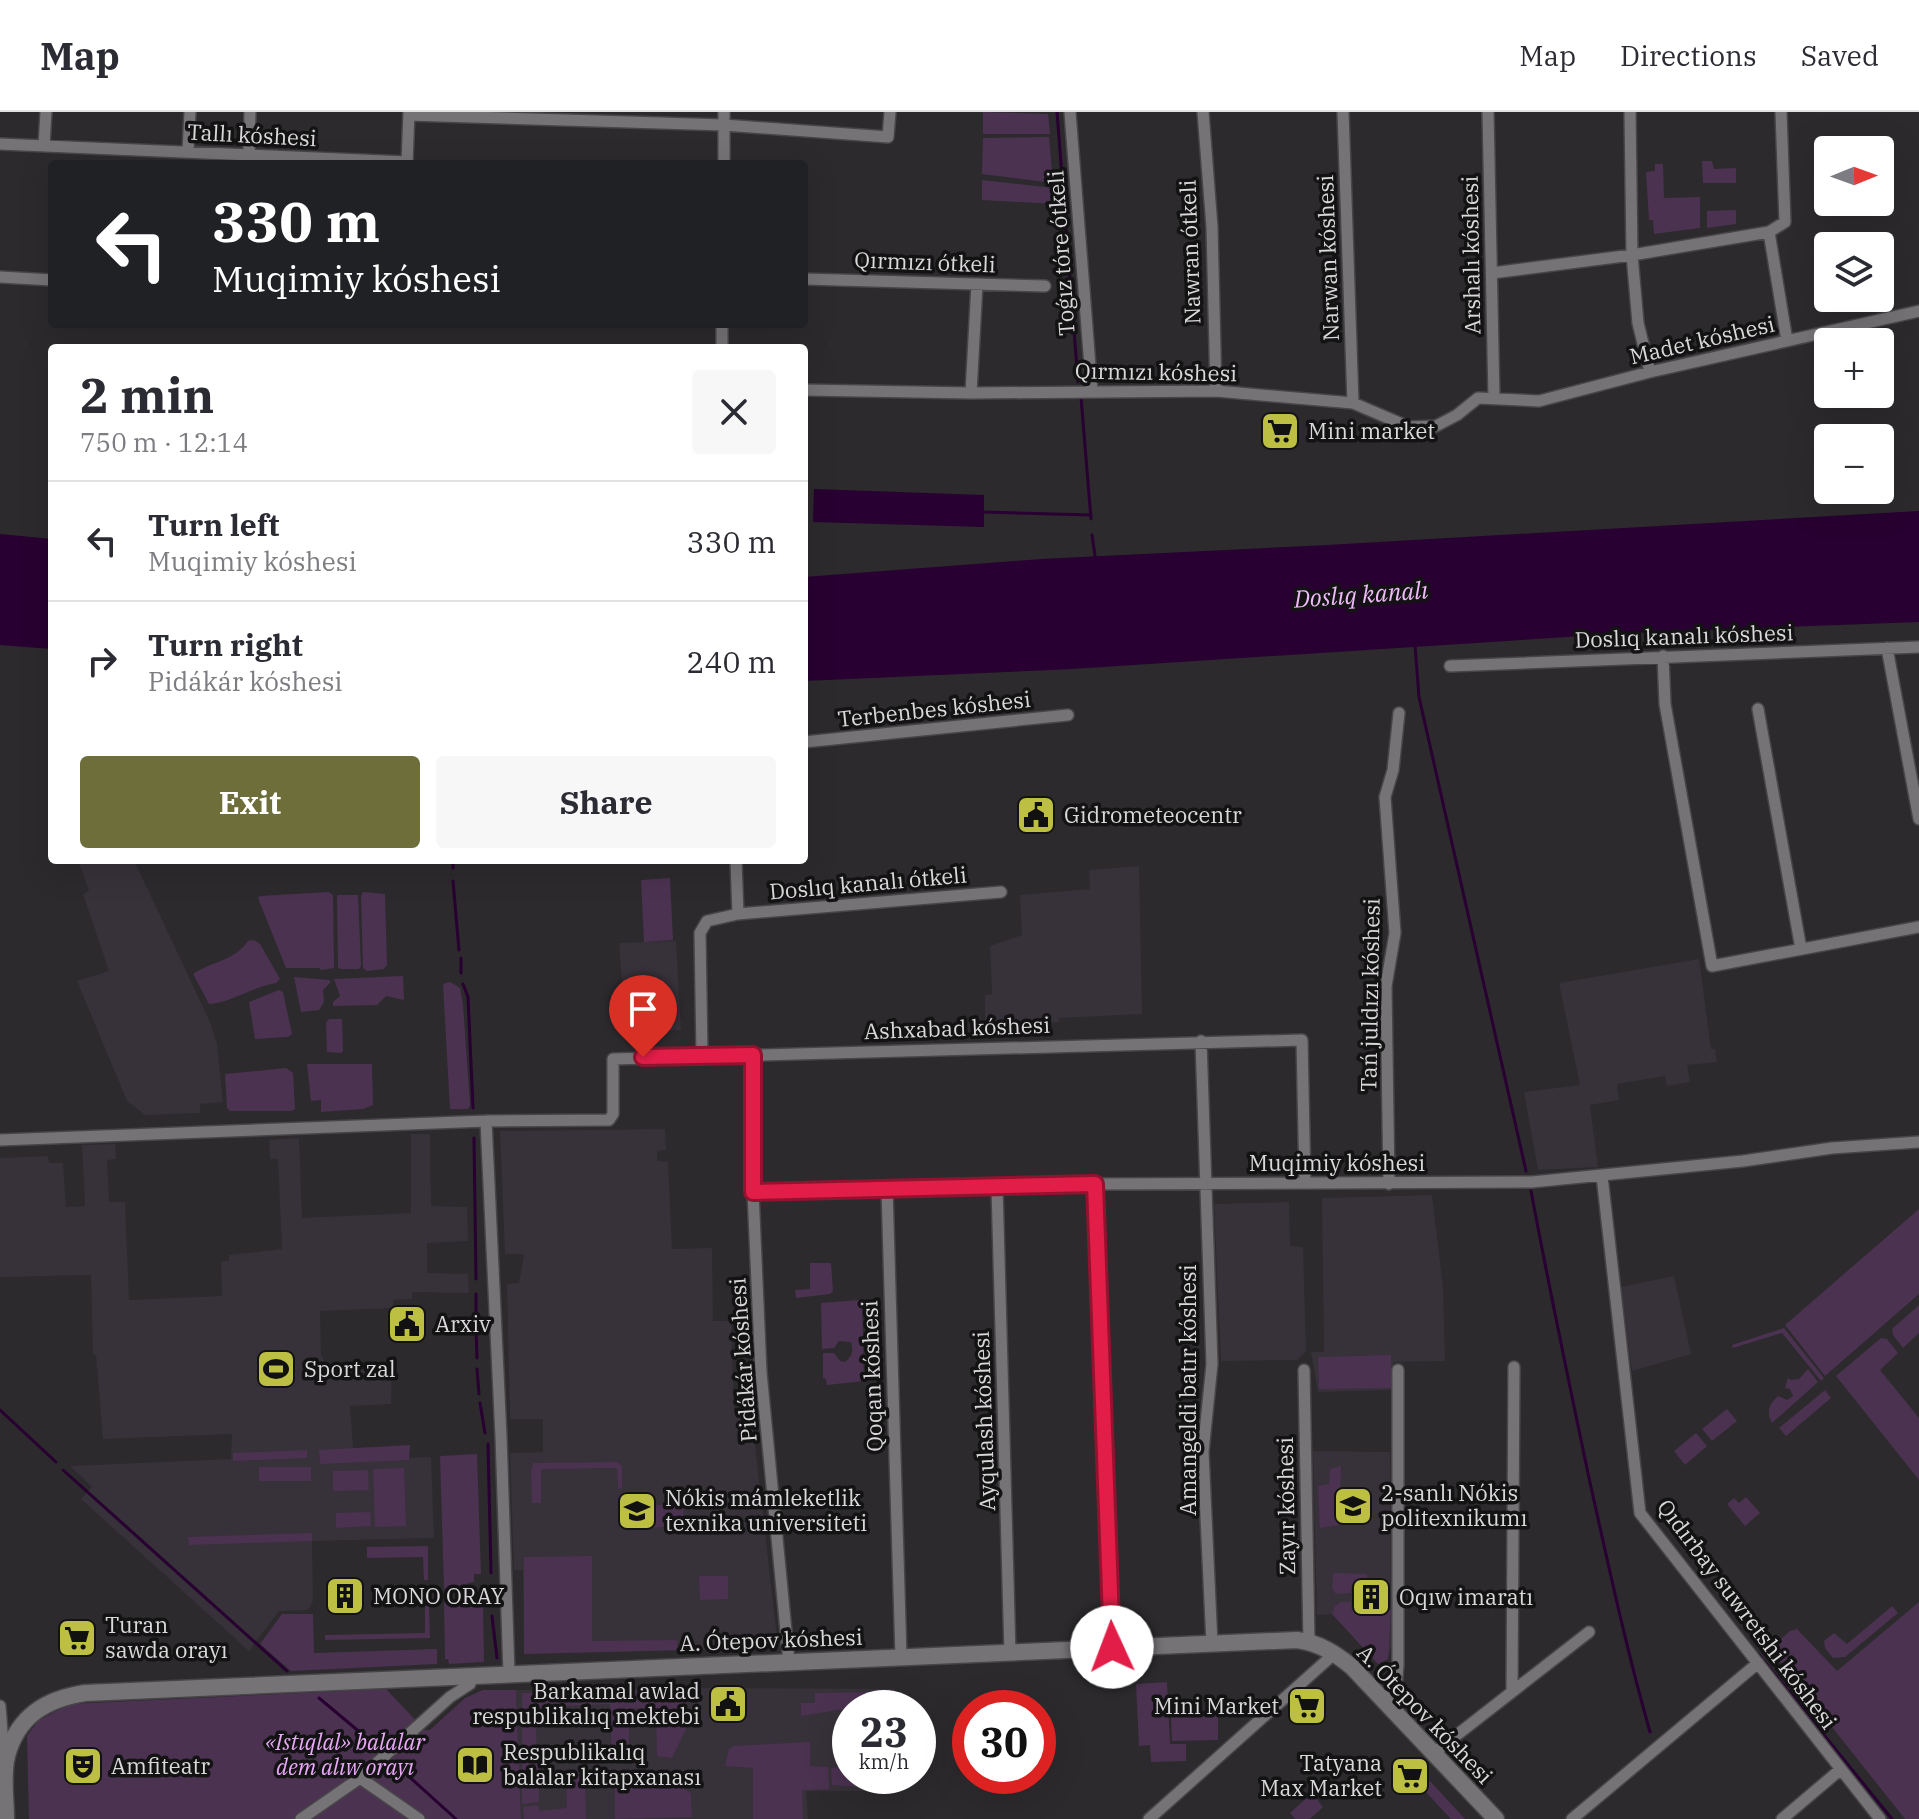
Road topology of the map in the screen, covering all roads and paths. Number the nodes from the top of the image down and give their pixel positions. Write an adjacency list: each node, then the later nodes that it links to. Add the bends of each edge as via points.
1 (46, 112): 15 (street)
2 (190, 112): 16 (street)
3 (250, 112): 17 (street)
4 (890, 112): 13 (street, via 888,137)
5 (1070, 112): 33 (street, Toǵız tóre ótkeli)
6 (1203, 112): 34 (street, Nawran ótkeli)
7 (1343, 112): 37 (street, Narwan kóshesi)
8 (1488, 112): 23 (street, Arshalı kóshesi)
9 (1630, 112): 22 (street)
10 (1781, 112): 21 (street, via 1785,222)
11 (409, 113): 12 (street); 19 (street)
12 (562, 116): 13 (street)
13 (724, 118): 20 (street)
14 (0, 144): 15 (street, Tallı kóshesi)
15 (44, 146): 16 (street, Tallı kóshesi)
16 (188, 152): 17 (street, Tallı kóshesi)
17 (249, 155): 18 (street, Tallı kóshesi)
18 (348, 160)
19 (407, 160)
20 (724, 160)
21 (1769, 232): 22 (street); 30 (street)
22 (1632, 255): 23 (street); 31 (street, via 1638,323)
23 (1492, 273): 36 (street, Arshalı kóshesi)
24 (0, 277): 26 (street)
25 (808, 279): 27 (street, Qırmızı ótkeli)
26 (48, 280)
27 (977, 284): 28 (street, Qırmızı ótkeli); 35 (street)
28 (1045, 286)
29 (1919, 311): 30 (street, Madet kóshesi)
30 (1787, 341): 31 (street, Madet kóshesi)
31 (1650, 372): 36 (street, Madet kóshesi, via 1539,401)
32 (808, 390): 35 (street, Qırmızı kóshesi)
33 (1092, 391): 34 (street, Qırmızı kóshesi); 35 (street, Qırmızı kóshesi)
34 (1216, 391): 37 (street, Qırmızı kóshesi)
35 (971, 393)
36 (1494, 398): 37 (street, Qırmızı kóshesi, via 1478,398 1436,426 1409,427)
37 (1353, 403)
38 (1919, 647): 39 (street, Doslıq kanalı kóshesi)
39 (1887, 648): 40 (street, Doslıq kanalı kóshesi); 46 (street)
40 (1663, 656): 41 (street, Doslıq kanalı kóshesi); 51 (street, via 1665,704 1712,966)
41 (1450, 666)
42 (1758, 709): 51 (street)
43 (1399, 713): 62 (street, Tań juldızı kóshesi, via 1385,797 1395,933 1386,986)
44 (1068, 715): 45 (street, Terbenbes kóshesi)
45 (808, 742)
46 (1919, 819)
47 (736, 864): 49 (street)
48 (1001, 892): 49 (street, Doslıq kanalı ótkeli)
49 (738, 914): 53 (street, via 707,921 700,933)
50 (1919, 927): 51 (street)
51 (1801, 949)
52 (1201, 1041): 54 (street, Ashxabad kóshesi); 59 (street, Amangeldi batır kóshesi); 60 (street, Ashxabad kóshesi, via 1302,1040)
53 (702, 1055): 54 (street, Ashxabad kóshesi); 55 (street, Ashxabad kóshesi, via 613,1059 609,1120)
54 (753, 1055): 65 (street, Pidákár kóshesi)
55 (486, 1121): 56 (street); 78 (street)
56 (0, 1140)
57 (1919, 1142): 58 (street, Muqimiy kóshesi)
58 (1602, 1176): 62 (street, Muqimiy kóshesi); 77 (street, Qıdırbay suwretshi kóshesi, via 1640,1513)
59 (1207, 1183): 60 (street, Muqimiy kóshesi); 61 (street, Muqimiy kóshesi); 71 (street, Amangeldi batır kóshesi, via 1212,1364 1203,1452)
60 (1305, 1183): 62 (street, Muqimiy kóshesi)
61 (1095, 1184): 63 (street, Muqimiy kóshesi); 72 (street)
62 (1389, 1184)
63 (997, 1187): 64 (street, Muqimiy kóshesi); 73 (street, Ayqulash kóshesi)
64 (887, 1189): 65 (street, Muqimiy kóshesi); 75 (street, Qoqan kóshesi)
65 (753, 1192): 76 (street, Pidákár kóshesi, via 761,1372)
66 (1514, 1367): 80 (street)
67 (1304, 1370): 70 (street, Zayır kóshesi)
68 (1398, 1370): 81 (street, via 1398,1665 1396,1688)
69 (1589, 1632): 80 (street)
70 (1309, 1642): 71 (main road, A. Ótepov kóshesi); 74 (main road, A. Ótepov kóshesi)
71 (1212, 1644): 72 (main road, A. Ótepov kóshesi)
72 (1112, 1647): 73 (main road, A. Ótepov kóshesi)
73 (1010, 1653): 75 (main road, A. Ótepov kóshesi)
74 (1335, 1653): 81 (main road, A. Ótepov kóshesi); 92 (street)
75 (901, 1657): 76 (main road, A. Ótepov kóshesi)
76 (789, 1662): 78 (main road, A. Ótepov kóshesi)
77 (1758, 1663): 87 (street, Qıdırbay suwretshi kóshesi); 94 (street)
78 (509, 1673): 83 (main road, A. Ótepov kóshesi, via 85,1693 58,1698)
79 (470, 1684): 88 (street)
80 (1512, 1692): 85 (street)
81 (1384, 1700): 85 (main road, A. Ótepov kóshesi)
82 (0, 1706): 84 (street)
83 (23, 1725): 84 (street, via 13,1733); 86 (main road, A. Ótepov kóshesi)
84 (1, 1726): 86 (street)
85 (1435, 1752): 93 (main road, A. Ótepov kóshesi)
86 (6, 1764): 89 (main road, A. Ótepov kóshesi)
87 (1841, 1769): 95 (street); 96 (street, Qıdırbay suwretshi kóshesi)
88 (360, 1778): 90 (street); 91 (street)
89 (6, 1819)
90 (301, 1819)
91 (419, 1819)
92 (1149, 1819)
93 (1496, 1819)
94 (1572, 1819)
95 (1782, 1819)
96 (1880, 1819)

